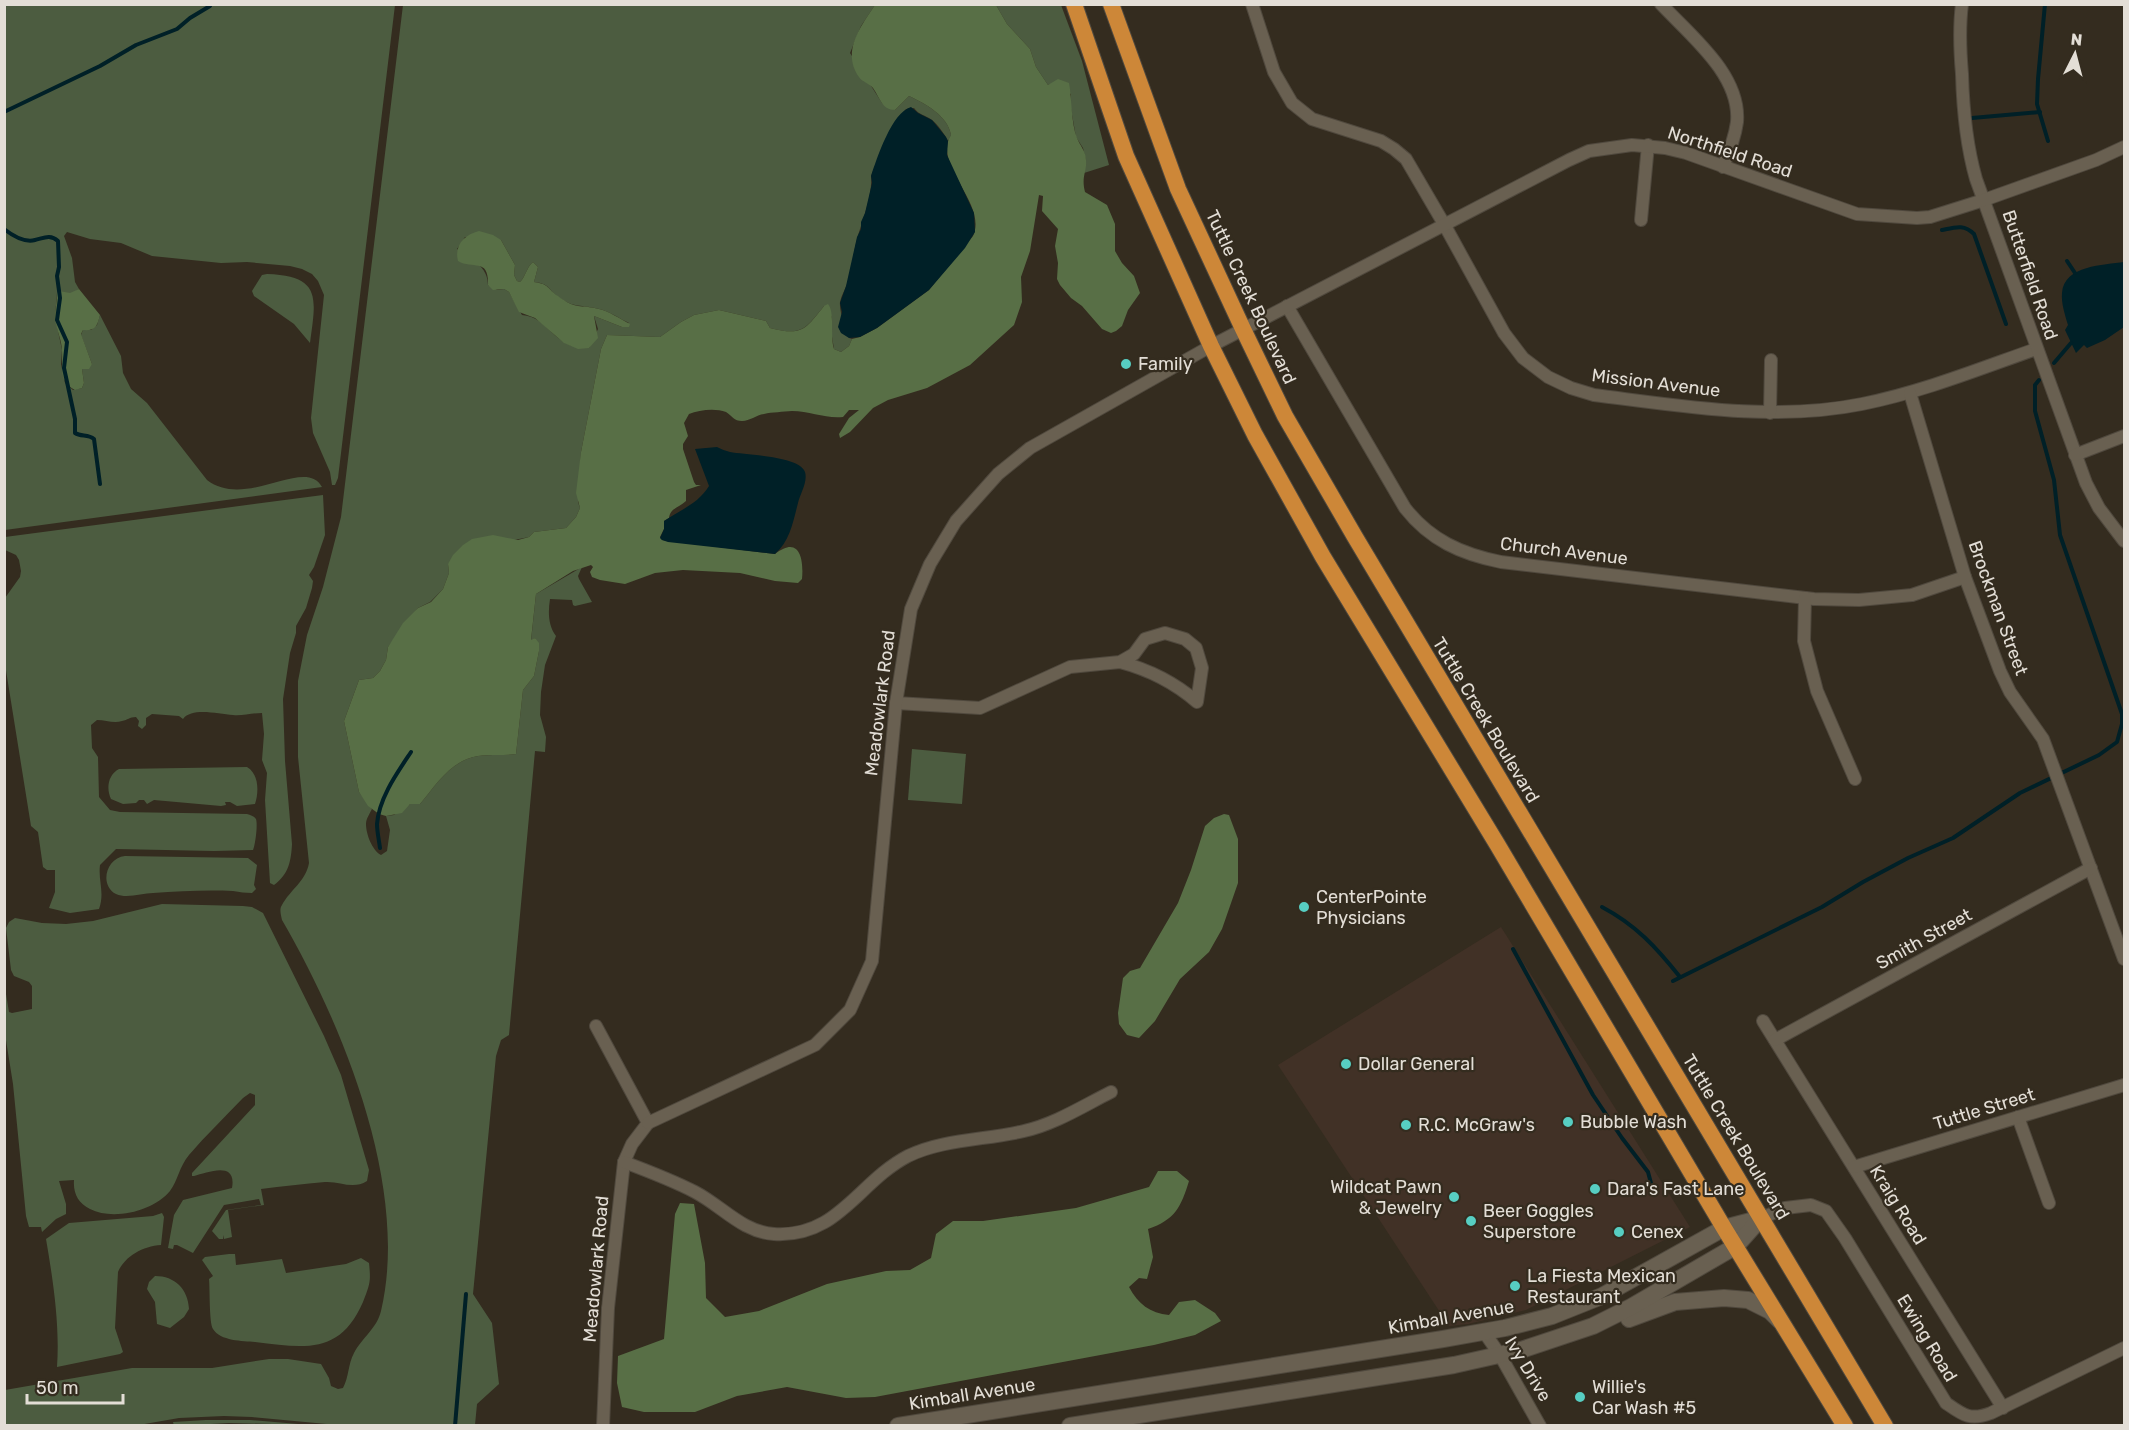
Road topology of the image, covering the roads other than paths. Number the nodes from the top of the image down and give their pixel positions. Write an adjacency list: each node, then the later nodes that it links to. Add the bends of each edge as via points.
1 (1074, 4): 14 (highway, via 1126,156)
2 (1111, 4): 13 (highway, Tuttle Creek Boulevard, via 1178,189)
3 (1252, 4): 11 (street, Mission Avenue, via 1274,72 1292,103 1322,124 1370,137 1395,149 1414,170)
4 (1661, 4): 8 (street, via 1728,79 1737,122)
5 (1962, 4): 9 (street, Butterfield Road, via 1964,123)
6 (1648, 145): 8 (street, Northfield Road, via 1686,153); 10 (street); 11 (street, Northfield Road, via 1589,151)
7 (2124, 147): 9 (street, Northfield Road)
8 (1723, 167): 9 (street, Northfield Road, via 1857,214 1930,218)
9 (1984, 200): 15 (street, Butterfield Road)
10 (1641, 220)
11 (1444, 224): 12 (street, Northfield Road); 18 (street, Mission Avenue, via 1504,333 1523,358 1548,377 1594,395)
12 (1287, 306): 13 (street, Northfield Road); 23 (street, Church Avenue, via 1405,508 1418,525 1436,538 1477,557 1501,562)
13 (1243, 329): 14 (street, Meadowlark Road); 39 (highway, Tuttle Creek Boulevard, via 1285,416 1355,537)
14 (1211, 346): 25 (street, Meadowlark Road, via 1030,448 998,474 956,521 930,564 911,609); 40 (highway, via 1255,435 1323,556)
15 (2036, 348): 17 (street, Mission Avenue); 20 (street, Butterfield Road)
16 (1772, 360): 18 (street)
17 (1910, 393): 18 (street, Mission Avenue, via 1842,407); 22 (street, Brockman Street)
18 (1770, 413)
19 (2124, 436): 20 (street)
20 (2075, 454): 21 (street, Butterfield Road, via 2099,508)
21 (2124, 541)
22 (1965, 577): 23 (street, Church Avenue, via 1912,596 1859,600); 27 (street, Brockman Street, via 2010,692 2043,739)
23 (1805, 598): 26 (street, via 1804,641 1815,681)
24 (1120, 662): 24 (street, via 1134,654 1145,639 1156,635 1174,634 1187,640 1196,648 1202,668 1197,702 1144,668); 25 (street, via 1070,667 980,708)
25 (896, 703): 35 (street, Meadowlark Road, via 872,962 850,1010 815,1045)
26 (1855, 778)
27 (2091, 868): 28 (street, Brockman Street); 31 (street, Smith Street)
28 (2124, 959)
29 (1763, 1021): 31 (street, Kraig Road)
30 (596, 1026): 35 (street)
31 (1775, 1040): 37 (street, Kraig Road)
32 (2124, 1085): 34 (street, Tuttle Street)
33 (1111, 1092): 36 (street, via 1052,1123 928,1148 909,1156 874,1180 825,1224 788,1234 755,1231 697,1193)
34 (2018, 1117): 37 (street, Tuttle Street); 38 (street)
35 (648, 1124): 36 (street, Meadowlark Road)
36 (624, 1162): 48 (street, Meadowlark Road, via 608,1308)
37 (1854, 1167): 47 (street, Kraig Road)
38 (2049, 1203)
39 (1762, 1218): 40 (main road, Kimball Avenue); 41 (main road); 47 (street, Ewing Road, via 1785,1208 1811,1205 1826,1211 1946,1403 1967,1417 1981,1417); 53 (highway, Tuttle Creek Boulevard)
40 (1724, 1228): 41 (highway); 44 (main road, Kimball Avenue, via 1602,1296 1552,1316)
41 (1736, 1246): 42 (highway); 43 (main road)
42 (1782, 1323): 43 (main road, via 1770,1311 1748,1300 1724,1298 1676,1302 1622,1322); 52 (highway)
43 (1593, 1326): 46 (main road)
44 (1484, 1332): 46 (street, Ivy Drive); 49 (main road, Kimball Avenue)
45 (2124, 1348): 47 (street, Ewing Road)
46 (1500, 1355): 50 (main road); 51 (street, Ivy Drive)
47 (2003, 1408)
48 (603, 1425)
49 (898, 1425)
50 (1070, 1425)
51 (1540, 1425)
52 (1845, 1425)
53 (1885, 1425)

